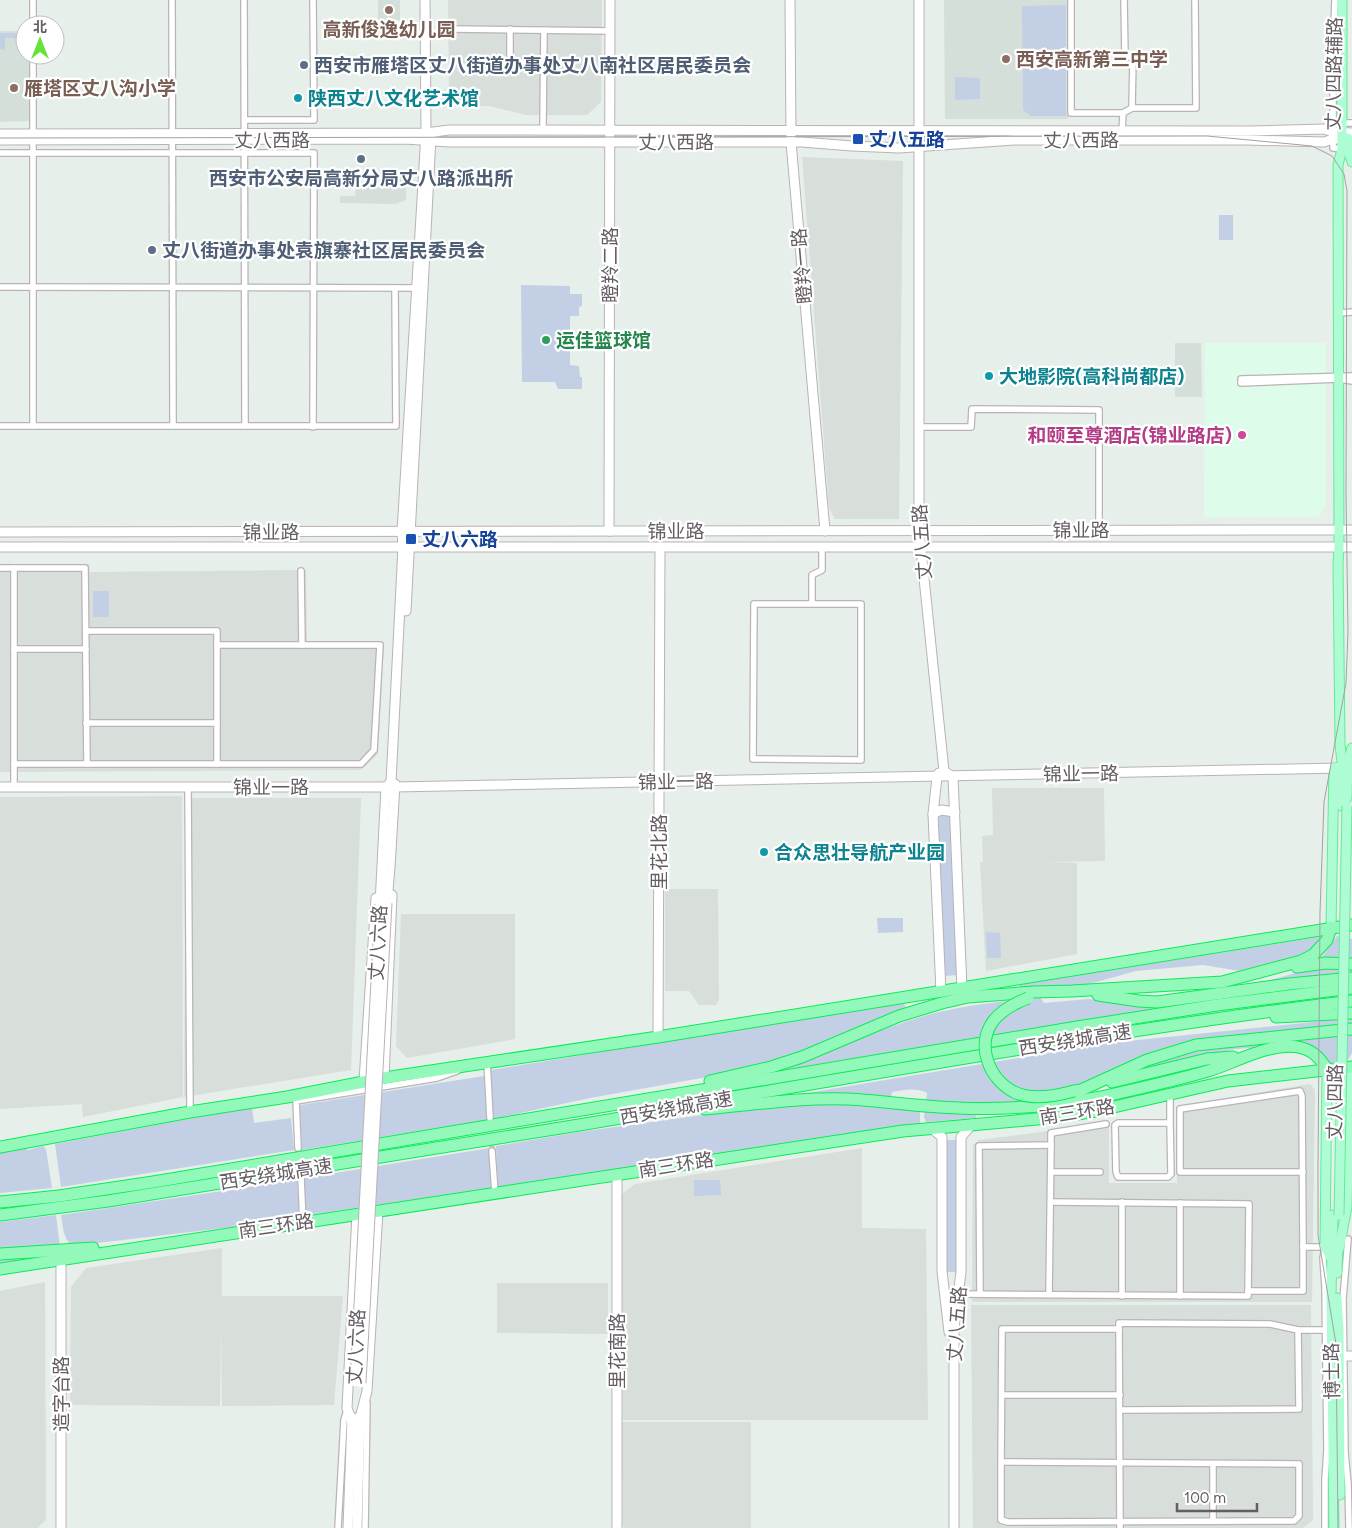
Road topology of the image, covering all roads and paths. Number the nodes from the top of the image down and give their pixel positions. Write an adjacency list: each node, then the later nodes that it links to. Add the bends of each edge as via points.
1 (33, 0): 17 (street)
2 (172, 0): 35 (street)
3 (244, 0): 26 (street)
4 (313, 0): 26 (street, via 314,120)
5 (426, 0): 37 (main road, 丈八六路)
6 (432, 0): 37 (main road, 丈八六路)
7 (610, 0): 21 (main road, 瞪羚二路)
8 (790, 0): 30 (main road, 瞪羚一路)
9 (914, 0): 28 (main road, 丈八五路)
10 (919, 0): 28 (main road, 丈八五路)
11 (1070, 0): 25 (street, via 1070,113)
12 (1124, 0): 24 (street, via 1125,57 1133,57)
13 (1196, 0): 24 (street, via 1196,108)
14 (1335, 0): 33 (street, 丈八四路辅路, via 1333,49)
15 (1342, 0): 33 (main road, 丈八四路)
16 (1348, 0): 33 (main road, 丈八四路)
17 (33, 15)
18 (453, 29): 19 (street)
19 (510, 29): 20 (street); 22 (street, via 510,55 515,62)
20 (544, 30): 21 (street); 22 (street)
21 (610, 31): 29 (main road, 瞪羚二路)
22 (544, 62): 27 (street)
23 (33, 65): 34 (street)
24 (1132, 108): 25 (street)
25 (1123, 113): 31 (street)
26 (245, 120): 36 (street)
27 (544, 127)
28 (917, 130): 30 (main road, 丈八西路); 31 (main road, 丈八西路); 41 (main road, 丈八五路)
29 (610, 131): 30 (main road, 丈八西路); 37 (main road, 丈八西路, via 449,130); 39 (main road, 瞪羚二路)
30 (791, 131): 40 (main road, 瞪羚一路)
31 (1122, 132): 33 (main road, 丈八西路, via 1324,128)
32 (0, 134): 34 (main road, 丈八西路)
33 (1344, 136): 41 (main road, 丈八西路, via 1324,142 1014,140); 46 (main road, 丈八四路); 54 (main road, 丈八四路, via 1338,165)
34 (34, 137): 35 (main road, 丈八西路); 38 (main road, 丈八西路); 43 (street)
35 (172, 137): 36 (main road, 丈八西路); 44 (street)
36 (245, 137): 37 (main road, 丈八西路); 45 (street)
37 (428, 137): 39 (main road, 丈八西路); 53 (main road, 丈八六路); 72 (main road, 丈八六路)
38 (0, 140)
39 (610, 142): 40 (main road, 丈八西路); 70 (main road, 瞪羚二路)
40 (791, 142): 41 (main road, 丈八西路); 65 (main road, 瞪羚一路)
41 (917, 146): 64 (main road, 丈八五路); 66 (main road, 丈八五路)
42 (0, 153): 43 (street)
43 (33, 153): 44 (street); 48 (street)
44 (172, 153): 45 (street); 49 (street)
45 (245, 153): 50 (street); 51 (street, via 314,153)
46 (1352, 162)
47 (0, 287): 48 (street)
48 (34, 287): 49 (street); 60 (street)
49 (172, 287): 50 (street); 61 (street)
50 (245, 287): 51 (street); 62 (street)
51 (313, 287): 52 (street); 63 (street)
52 (395, 288): 53 (street); 63 (street, via 396,426)
53 (417, 288): 72 (main road, 丈八六路)
54 (1339, 312): 55 (street); 57 (main road, 丈八四路)
55 (1352, 312)
56 (1352, 376): 57 (street)
57 (1339, 378): 57 (street, via 1241,379 1241,383); 58 (street); 68 (main road, 丈八四路)
58 (1352, 380)
59 (0, 426): 60 (street)
60 (33, 426): 61 (street)
61 (173, 426): 62 (street)
62 (245, 426): 63 (street)
63 (313, 427)
64 (920, 427): 66 (main road, 丈八五路); 67 (street, via 971,427 972,409 1099,410)
65 (825, 530): 66 (main road, 锦业路); 70 (main road, 锦业路)
66 (916, 530): 67 (main road, 锦业路); 77 (main road, 丈八五路)
67 (1099, 530): 68 (main road, 锦业路)
68 (1339, 530): 69 (main road, 锦业路); 78 (main road, 丈八四路)
69 (1352, 530)
70 (609, 531): 72 (main road, 锦业路)
71 (0, 532): 72 (main road, 锦业路)
72 (406, 532): 74 (main road, 丈八六路)
73 (0, 547): 74 (main road, 锦业路)
74 (407, 547): 75 (main road, 锦业路); 101 (main road, 丈八六路)
75 (660, 547): 76 (main road, 锦业路); 98 (main road, 里花北路)
76 (822, 547): 77 (main road, 锦业路); 83 (street, via 822,570 812,575)
77 (918, 547): 78 (main road, 锦业路); 96 (main road, 丈八五路)
78 (1339, 547): 79 (main road, 锦业路); 95 (main road, 丈八四路, via 1340,744)
79 (1352, 547)
80 (0, 568): 81 (street)
81 (14, 568): 84 (street, via 85,568); 87 (street)
82 (301, 571): 86 (street)
83 (812, 604): 83 (street, via 861,604 861,760 753,759 754,604)
84 (86, 631): 85 (street, via 217,631); 88 (street)
85 (217, 645): 86 (street); 90 (street)
86 (302, 645): 94 (street, via 380,645 374,750 361,764)
87 (14, 649): 88 (street); 92 (street)
88 (86, 649): 89 (street)
89 (86, 723): 90 (street); 93 (street)
90 (217, 723): 94 (street)
91 (1352, 748): 95 (main road, 丈八四路)
92 (14, 764): 93 (street); 100 (street)
93 (87, 764): 94 (street)
94 (217, 764)
95 (1346, 766): 96 (main road, 锦业一路); 97 (main road, 锦业一路); 110 (main road); 159 (main road, 丈八四路, bridge)
96 (940, 774): 97 (main road); 98 (main road, 锦业一路); 105 (main road, 丈八五路)
97 (953, 777): 104 (main road)
98 (659, 779): 101 (main road, 锦业一路); 124 (main road, 里花北路)
99 (0, 783): 100 (main road, 锦业一路)
100 (14, 783): 101 (main road, 锦业一路)
101 (392, 784): 102 (main road, 锦业一路); 106 (main road, 丈八六路); 107 (main road, 丈八六路)
102 (188, 787): 103 (main road, 锦业一路); 133 (street)
103 (0, 788)
104 (955, 812): 105 (main road, via 942,810); 114 (main road)
105 (933, 814): 117 (main road, 丈八五路)
106 (382, 856): 108 (main road, 丈八六路); 129 (main road)
107 (390, 867): 108 (main road, 丈八六路); 128 (main road, via 392,905)
108 (384, 904): 184 (main road, 丈八六路, bridge)
109 (1352, 925): 110 (highway)
110 (1331, 927): 113 (highway, via 1327,940 1313,955); 114 (highway)
111 (1352, 964): 113 (highway, via 1303,966)
112 (1352, 978): 119 (highway, via 1157,1002 1102,995)
113 (1222, 982): 116 (highway)
114 (962, 988): 117 (highway)
115 (1352, 988): 132 (highway, 西安绕城高速, via 1217,1005)
116 (1072, 991): 118 (highway); 119 (highway)
117 (941, 992): 124 (highway)
118 (1030, 995): 119 (highway); 130 (highway, bridge, via 1009,1006 993,1021 985,1052 991,1071 1015,1092 1031,1096); 132 (highway, via 968,998 942,1003 899,1016 802,1057)
119 (1045, 995)
120 (1352, 1000): 122 (highway, 西安绕城高速)
121 (1352, 1013): 122 (highway)
122 (1197, 1021): 134 (highway, 西安绕城高速)
123 (1352, 1029): 130 (highway, via 1196,1046 1147,1060)
124 (658, 1037): 125 (highway)
125 (483, 1063): 128 (highway); 135 (street); 144 (street, via 437,1078 296,1101)
126 (1351, 1066): 127 (highway, 南三环路); 161 (main road)
127 (1328, 1069): 130 (highway, via 1312,1051 1282,1047 1246,1056 1207,1059); 131 (highway, 南三环路, via 1228,1082); 164 (main road)
128 (384, 1078): 129 (highway)
129 (364, 1081): 133 (highway)
130 (1078, 1094): 134 (highway, via 1015,1108 956,1108 812,1099)
131 (1170, 1094): 136 (street); 137 (highway, 南三环路, via 1059,1118)
132 (653, 1098): 152 (highway, 西安绕城高速, via 153,1182)
133 (190, 1112): 140 (highway)
134 (656, 1112): 158 (highway, 西安绕城高速, via 108,1201)
135 (490, 1118)
136 (1170, 1123): 136 (street, via 1115,1125 1118,1177 1168,1178 1171,1174)
137 (972, 1124): 139 (highway, 南三环路); 170 (main road, 丈八五路, via 961,1137 961,1272)
138 (1106, 1124): 142 (street, via 1051,1133)
139 (931, 1128): 149 (highway, 南三环路); 197 (main road, 丈八五路, via 942,1137 942,1271 949,1324)
140 (40, 1138): 141 (main road); 143 (highway)
141 (0, 1142)
142 (1051, 1144): 146 (street); 171 (street, via 979,1146)
143 (0, 1147)
144 (298, 1148)
145 (492, 1151): 151 (street)
146 (1051, 1172): 147 (street); 153 (street)
147 (1100, 1172)
148 (1303, 1172): 148 (street, via 1300,1092 1180,1109 1180,1172); 163 (street)
149 (617, 1174): 151 (highway, 南三环路); 196 (main road, 里花南路)
150 (300, 1178): 160 (street)
151 (495, 1193): 156 (highway, 南三环路)
152 (0, 1202)
153 (1051, 1202): 154 (street); 172 (street)
154 (1122, 1202): 155 (street); 173 (street)
155 (1180, 1203): 169 (street, via 1249,1204); 174 (street)
156 (378, 1211): 157 (highway, 南三环路); 179 (main road)
157 (357, 1214): 160 (highway, 南三环路); 182 (main road)
158 (0, 1215)
159 (1336, 1215): 166 (main road, 博士路)
160 (303, 1223): 162 (highway, 南三环路)
161 (1347, 1240): 166 (main road); 178 (street, via 1343,1299)
162 (164, 1242): 165 (highway); 167 (highway, 南三环路)
163 (1303, 1247): 164 (street); 169 (street, via 1302,1291)
164 (1326, 1247): 166 (main road); 177 (street, via 1323,1258)
165 (0, 1254)
166 (1334, 1258): 177 (main road, 博士路); 201 (main road, 博士路, via 1339,1330)
167 (58, 1260): 168 (highway, 南三环路); 190 (main road, 造字台路); 191 (main road, 造字台路)
168 (0, 1269)
169 (1248, 1290): 174 (street, via 1248,1296)
170 (958, 1294): 171 (street); 198 (main road, 丈八五路, via 954,1328)
171 (980, 1294): 172 (street)
172 (1049, 1294): 173 (street)
173 (1122, 1296): 174 (street)
174 (1180, 1296)
175 (1119, 1329): 176 (street, via 1119,1323 1270,1324); 180 (street, via 1002,1329); 181 (street)
176 (1298, 1330): 177 (street); 183 (street, via 1299,1409)
177 (1329, 1330): 199 (street); 200 (main road, 博士路)
178 (1348, 1356): 202 (street, via 1345,1452)
179 (367, 1391): 184 (main road); 195 (street)
180 (1002, 1395): 181 (street); 185 (street)
181 (1120, 1395): 183 (street)
182 (347, 1408): 184 (main road); 192 (street)
183 (1120, 1410): 186 (street)
184 (355, 1422): 193 (main road, 丈八六路); 194 (main road, 丈八六路)
185 (1001, 1462): 186 (street); 189 (street, via 1001,1520)
186 (1120, 1463): 187 (street); 189 (street)
187 (1213, 1464): 188 (street); 188 (street, via 1299,1464 1300,1516 1294,1521)
188 (1213, 1522): 189 (street)
189 (1120, 1525)
190 (56, 1528)
191 (61, 1528)
192 (338, 1528)
193 (348, 1528)
194 (357, 1528)
195 (365, 1528)
196 (617, 1528)
197 (950, 1528)
198 (954, 1528)
199 (1325, 1528)
200 (1334, 1528)
201 (1340, 1528)
202 (1349, 1528)

